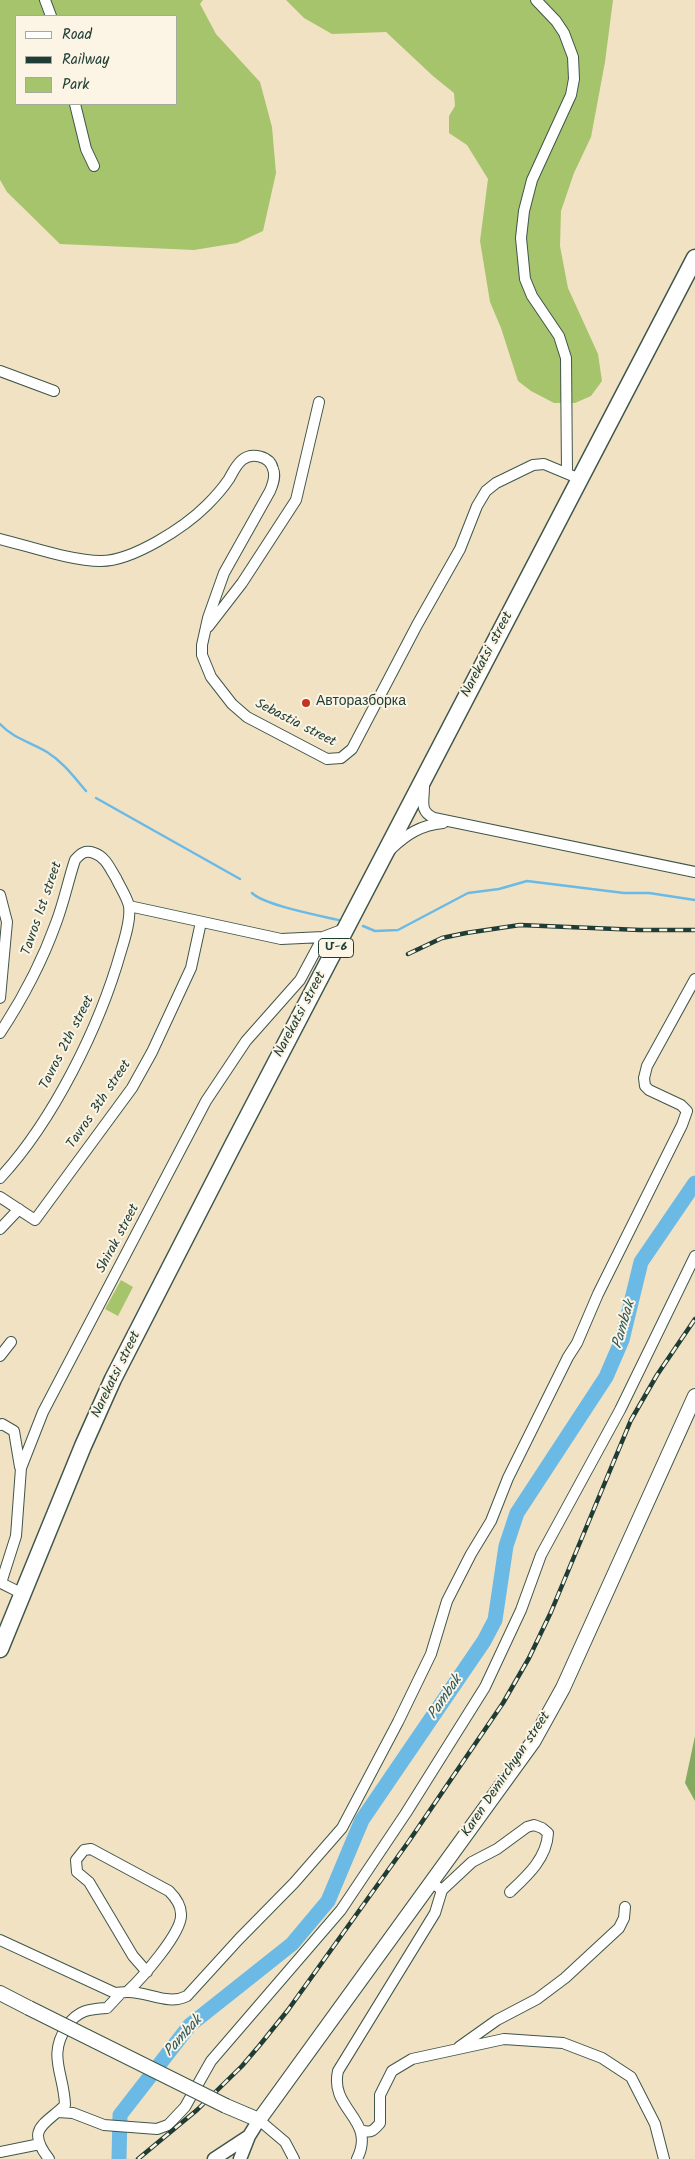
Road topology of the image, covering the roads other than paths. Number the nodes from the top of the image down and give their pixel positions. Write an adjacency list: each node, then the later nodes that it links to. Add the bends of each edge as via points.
1 (45, 0): 3 (street)
2 (536, 0): 10 (street, via 564,34 572,57 574,79 571,95 532,180 521,238 525,279 532,296 560,336 566,358)
3 (51, 15)
4 (75, 105): 5 (street, via 86,149)
5 (94, 166)
6 (695, 258): 10 (highway, Narekatsi street / Մ-6)
7 (0, 371): 8 (street)
8 (54, 391)
9 (319, 402): 12 (street, via 296,500 242,583)
10 (573, 476): 12 (street, Sebastia street, via 544,464 533,464 486,491 460,549 360,736 341,758 327,759 247,717 232,704 205,664 202,650); 13 (highway, Narekatsi street / Մ-6)
11 (0, 539): 12 (street, Sebastia street, via 80,559 101,561 119,558 172,534 221,490 242,460 261,456 272,464 274,480 224,573)
12 (204, 632)
13 (424, 778): 14 (street, via 424,811 434,818); 15 (highway, Narekatsi street / Մ-6)
14 (452, 822): 15 (street, via 419,828); 16 (street)
15 (384, 856): 20 (highway, Narekatsi street / Մ-6)
16 (695, 872)
17 (0, 895): 23 (street, via 7,922)
18 (129, 906): 19 (street); 24 (street, Tavros 1st street, via 106,862 89,851 80,854 75,860 41,960 15,1011); 25 (street, Tavros 2th street, via 121,950 96,1022 42,1122 16,1161)
19 (201, 922): 21 (street, via 281,939); 27 (street, Tavros 3th street, via 191,968 132,1088 35,1220)
20 (348, 927): 21 (street); 36 (highway, Narekatsi street / Մ-6, via 113,1379)
21 (324, 937): 34 (street, Shirak street, via 300,980 246,1041 206,1101 43,1412)
22 (695, 979): 44 (street, via 647,1066 644,1078 644,1086 649,1090 687,1111 682,1125 508,1478 491,1521 447,1601 431,1654 342,1828 187,1996 176,2000)
23 (0, 998)
24 (1, 1029)
25 (0, 1178)
26 (0, 1197): 27 (street, Tavros 3th street)
27 (19, 1209): 28 (street)
28 (0, 1229)
29 (695, 1256): 46 (street, via 620,1410 541,1555 521,1610 485,1687 341,1910 211,2061 185,2107 168,2125 157,2129 104,2125 73,2113)
30 (12, 1342): 31 (street)
31 (0, 1356)
32 (695, 1396): 38 (main road, Karen Demirchyan street, via 549,1716)
33 (0, 1425): 34 (street, via 14,1430)
34 (21, 1468): 35 (street, Shirak street, via 16,1536)
35 (0, 1583): 36 (street, Shirak street)
36 (23, 1594): 37 (highway, Narekatsi street / Մ-6)
37 (0, 1649)
38 (437, 1886): 39 (street, via 527,1827 542,1828 548,1833 543,1855); 47 (main road, Karen Demirchyan street); 48 (street, via 435,1913 425,1933 338,2071 336,2082 341,2100)
39 (510, 1892)
40 (625, 1907): 45 (street, via 619,1928 564,1978 537,1999 497,2020)
41 (0, 1940): 44 (street, via 104,1990)
42 (147, 1972): 42 (street, via 179,1924 182,1915 176,1897 169,1890 106,1856 91,1849 84,1850 76,1860 77,1872 89,1882 133,1956); 44 (street)
43 (0, 1993): 47 (main road, bridge)
44 (124, 1993): 46 (street, via 107,2008 82,2010 63,2032 56,2051 65,2105)
45 (456, 2049): 48 (street, via 412,2059 392,2072 380,2095 380,2123 372,2132); 57 (street, via 504,2039 563,2044 602,2058 624,2072 635,2085 655,2124)
46 (58, 2112): 50 (street, via 43,2122 38,2130)
47 (259, 2120): 49 (street); 55 (street, via 284,2142)
48 (361, 2130): 56 (street, via 363,2142)
49 (249, 2136): 53 (street); 54 (street)
50 (40, 2144): 51 (street); 52 (street)
51 (0, 2152)
52 (49, 2159)
53 (214, 2159)
54 (240, 2159)
55 (294, 2159)
56 (357, 2159)
57 (664, 2159)

